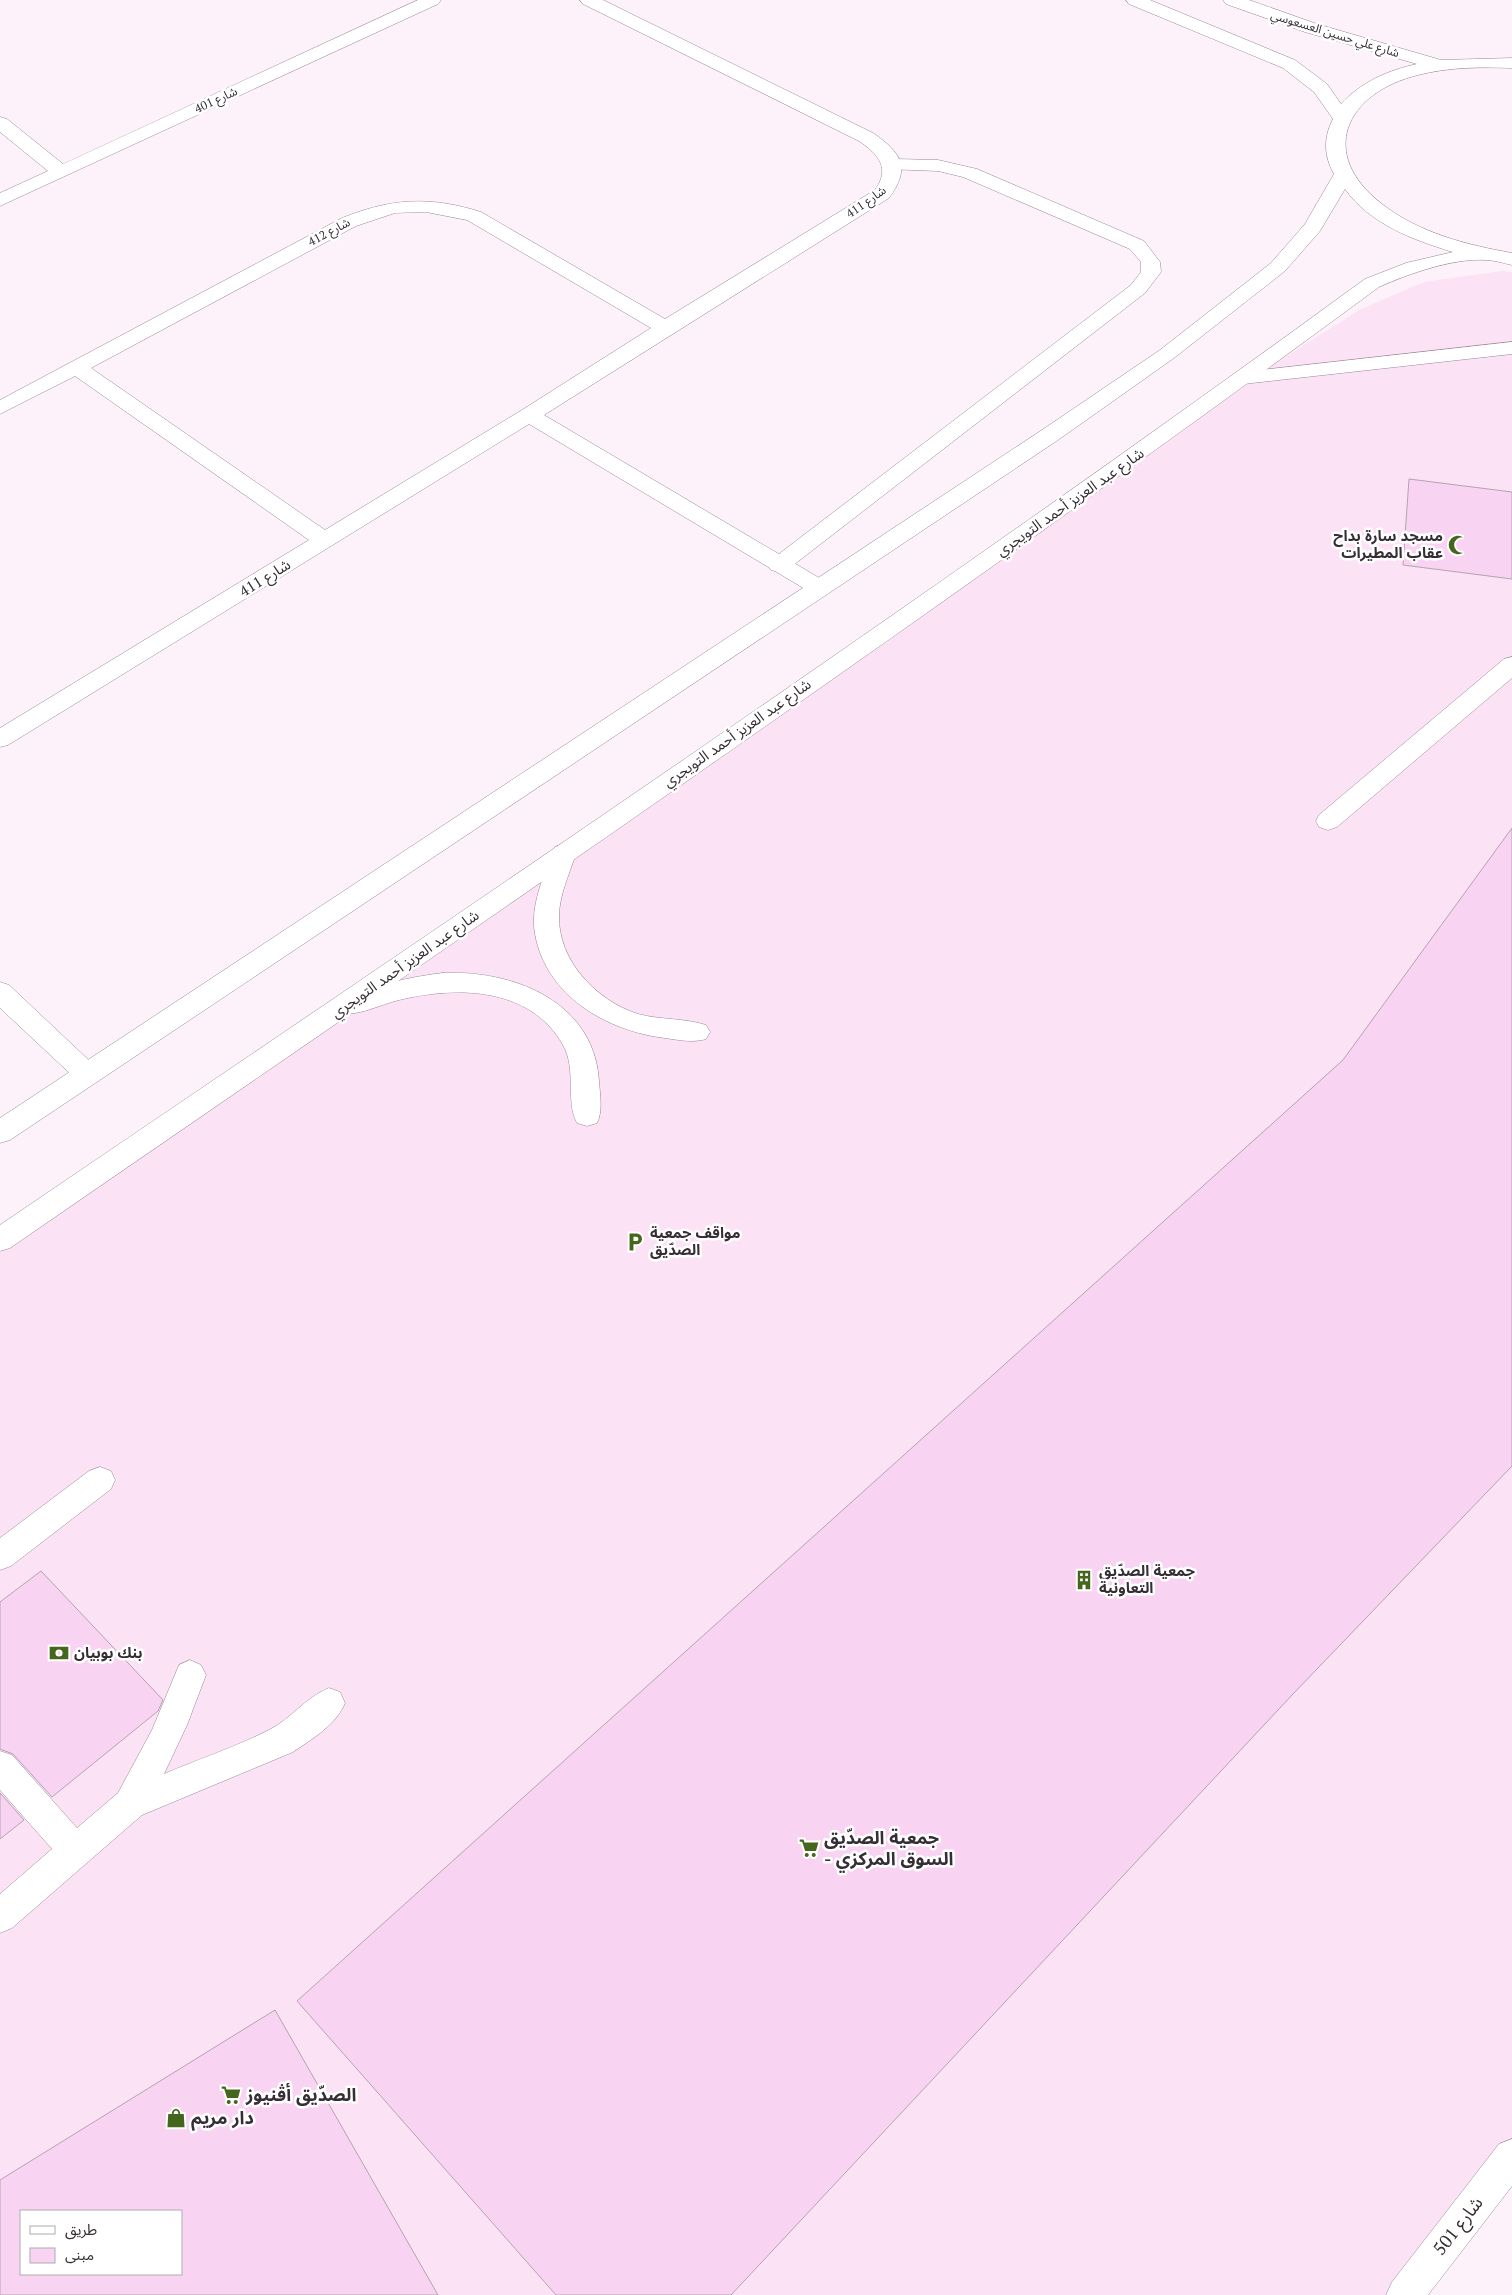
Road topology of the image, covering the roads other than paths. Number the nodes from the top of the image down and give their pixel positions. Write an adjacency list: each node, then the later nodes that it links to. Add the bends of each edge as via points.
1 (432, 0): 12 (street, شارع 401)
2 (589, 0): 11 (street, شارع 411, via 866,137 889,155)
3 (1135, 0): 6 (street)
4 (1232, 0): 5 (street, شارع علي حسين العسعوسي)
5 (1311, 28): 6 (street, via 1311,34 1299,46); 8 (street, شارع علي حسين العسعوسي)
6 (1269, 55): 9 (street, via 1306,75 1321,88)
7 (1512, 63): 8 (street)
8 (1440, 65): 9 (street, via 1389,79 1368,90 1352,102)
9 (1341, 117): 13 (street, via 1335,135 1336,154)
10 (0, 122): 12 (street)
11 (894, 165): 17 (street, شارع 411, via 890,185 882,194); 24 (street, via 940,165 981,177 1137,245 1152,262 1152,272 1138,289)
12 (60, 172): 14 (street, شارع 401)
13 (1344, 174): 15 (street, via 1359,194 1389,218 1446,244); 25 (street, via 1297,247 1226,308 1167,354 1050,435)
14 (0, 200)
15 (1484, 254): 16 (street); 20 (street, شارع عبد العزيز أحمد التويجري, via 1428,262 1398,270 1372,283)
16 (1512, 259)
17 (665, 328): 19 (street, شارع 412, via 474,216 452,208 398,206 372,211 349,222); 22 (street, شارع 411)
18 (1512, 348): 20 (street)
19 (76, 367): 21 (street, شارع 412); 23 (street)
20 (1243, 378): 29 (street, شارع عبد العزيز أحمد التويجري, via 1146,449)
21 (0, 408)
22 (529, 416): 23 (street, شارع 411); 24 (street)
23 (326, 540): 27 (street, شارع 411)
24 (779, 565): 25 (street)
25 (818, 587): 33 (street)
26 (1512, 665): 28 (street)
27 (0, 739)
28 (1328, 821)
29 (564, 853): 31 (street, شارع عبد العزيز أحمد التويجري); 32 (street, via 546,916 552,951 566,975 600,1007 632,1022)
30 (0, 992): 33 (street)
31 (345, 1005): 34 (street, via 411,988 456,982 492,985 530,996 558,1016 573,1036 584,1065); 36 (street, شارع عبد العزيز أحمد التويجري)
32 (697, 1032)
33 (86, 1073): 35 (street)
34 (587, 1115)
35 (0, 1132)
36 (0, 1240)
37 (100, 1480): 38 (street)
38 (0, 1556)
39 (190, 1675): 42 (street, via 177,1716)
40 (329, 1703): 42 (street, via 281,1741)
41 (0, 1766): 43 (street)
42 (130, 1804): 43 (street)
43 (76, 1850): 44 (street)
44 (0, 1916)
45 (1512, 2157): 46 (street, شارع 501)
46 (1405, 2295)

